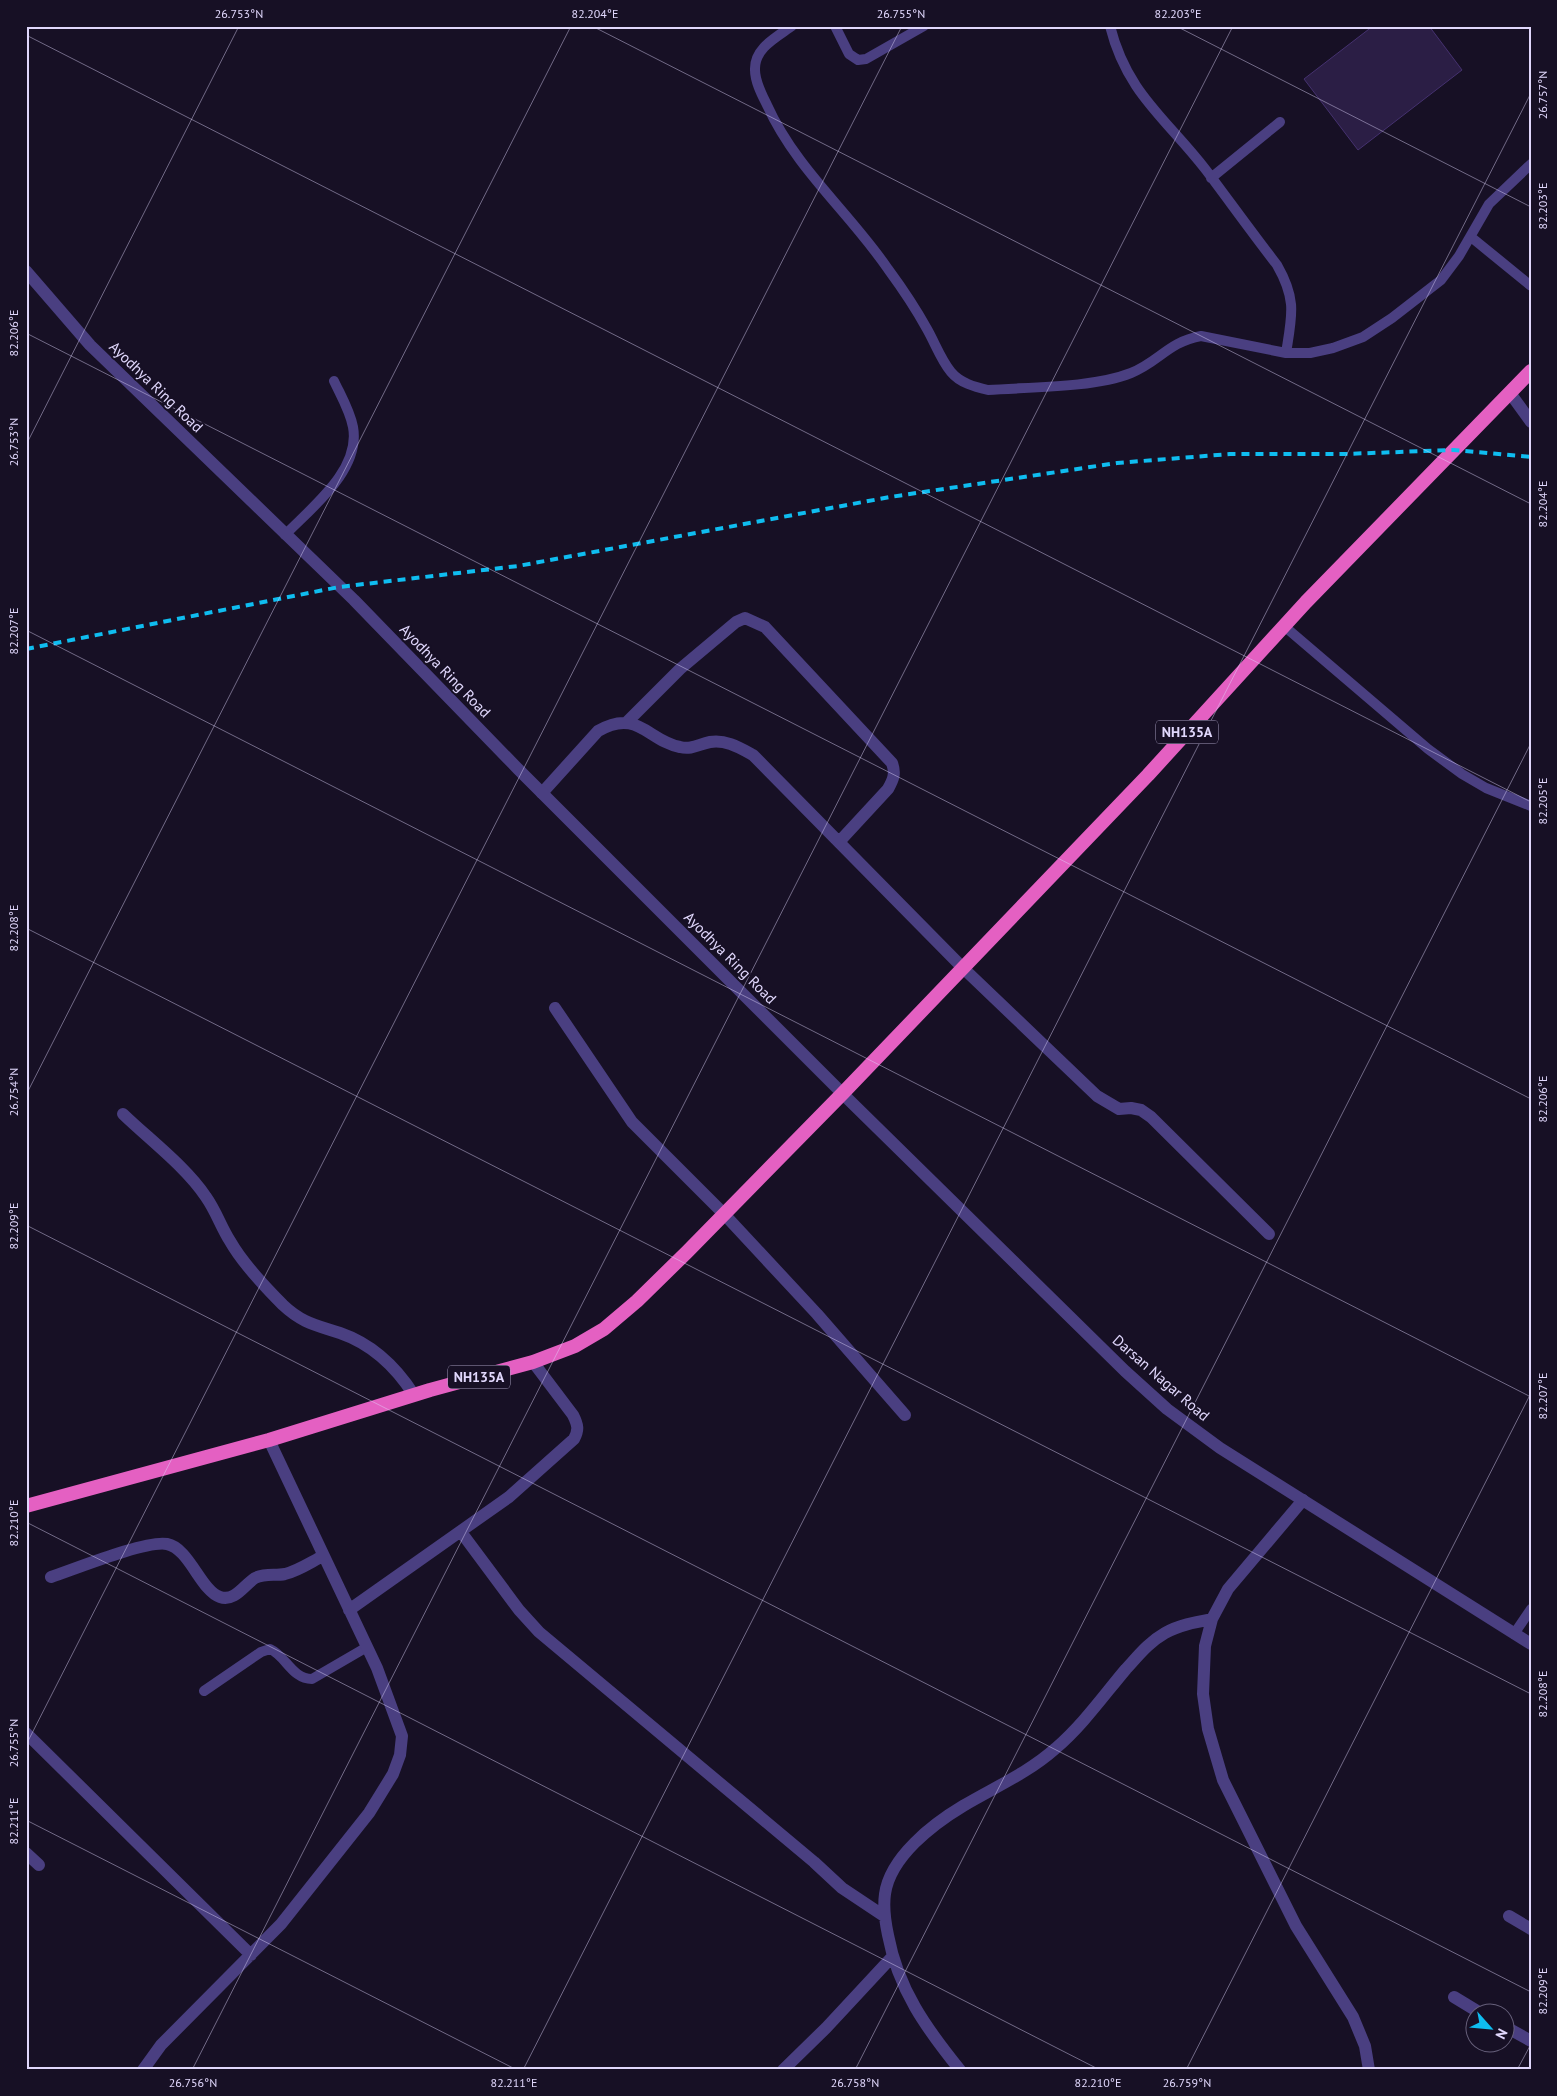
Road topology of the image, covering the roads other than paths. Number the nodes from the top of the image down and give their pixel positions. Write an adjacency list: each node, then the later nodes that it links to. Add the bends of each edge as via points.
1 (792, 26): 11 (lane, via 761,50 754,71 778,130 887,267 951,372 961,381 988,390 1108,380 1140,369 1188,338 1201,336)
2 (835, 26): 3 (lane, via 849,54 858,60 866,60)
3 (924, 26)
4 (1110, 26): 7 (lane, via 1116,49 1138,90)
5 (1280, 122): 7 (lane)
6 (1531, 164): 8 (lane, via 1490,204)
7 (1211, 178): 11 (lane, via 1286,281 1292,314)
8 (1471, 237): 10 (lane); 11 (lane, via 1441,280 1363,337 1310,353)
9 (26, 271): 16 (street, Ayodhya Ring Road, via 90,345)
10 (1531, 286)
11 (1286, 353)
12 (1531, 371): 14 (highway, NH135A)
13 (334, 381): 16 (lane, via 354,429 352,449 345,471)
14 (1510, 393): 15 (street); 17 (highway, NH135A)
15 (1531, 422)
16 (285, 535): 19 (street, Ayodhya Ring Road, via 354,600)
17 (1284, 626): 20 (lane, via 1428,750 1486,788); 22 (highway, NH135A, via 1148,775)
18 (626, 722): 19 (street, via 598,731); 21 (street, via 649,731 672,746 691,748 710,742 725,742 753,755); 21 (street, via 680,669 736,622 745,618 755,621 765,627 895,770 888,789)
19 (542, 793): 24 (street, Ayodhya Ring Road)
20 (1531, 806)
21 (840, 842): 22 (street)
22 (962, 967): 24 (highway, NH135A); 27 (street, via 1097,1096 1119,1109 1141,1110 1151,1117)
23 (555, 1008): 26 (street, via 632,1122)
24 (842, 1092): 26 (highway, NH135A); 32 (street, Darsan Nagar Road, via 1167,1409 1220,1448)
25 (123, 1114): 29 (street, via 190,1177 206,1197 242,1258 282,1304 308,1324 340,1333 379,1354 394,1366)
26 (724, 1214): 28 (highway, NH135A, via 604,1329 575,1346); 30 (street)
27 (1268, 1234)
28 (533, 1362): 29 (highway, NH135A); 34 (street, via 573,1415 578,1432 509,1497)
29 (414, 1395): 31 (highway, NH135A)
30 (905, 1415)
31 (269, 1440): 33 (highway, NH135A); 35 (street)
32 (1303, 1500): 39 (street, via 1228,1589); 40 (street, Darsan Nagar Road)
33 (26, 1506)
34 (460, 1532): 38 (street); 47 (street, via 518,1610 539,1632 842,1888)
35 (323, 1556): 36 (street, via 288,1574 262,1575 226,1598 214,1594 179,1549 170,1544 138,1548); 38 (street)
36 (51, 1577)
37 (1531, 1609): 40 (lane)
38 (349, 1610): 42 (street)
39 (1212, 1619): 47 (street, via 1164,1633 1144,1649 1057,1748 1030,1769 964,1806 911,1846 890,1878 885,1892); 59 (street, via 1202,1694 1222,1780 1296,1926 1353,2017 1365,2046)
40 (1514, 1634): 41 (street, Darsan Nagar Road)
41 (1531, 1644)
42 (367, 1647): 43 (lane, via 312,1679 296,1674 278,1652 270,1649); 50 (street, via 402,1736 398,1761 369,1813 282,1924)
43 (204, 1691)
44 (26, 1734): 50 (street)
45 (26, 1853): 46 (street)
46 (39, 1865)
47 (884, 1916): 51 (street)
48 (1509, 1916): 49 (street)
49 (1531, 1929)
50 (251, 1955): 56 (street, via 161,2045)
51 (892, 1957): 57 (street); 58 (street, via 907,1996)
52 (1454, 1997): 53 (street)
53 (1466, 2004)
54 (1514, 2032): 55 (street)
55 (1531, 2041)
56 (142, 2070)
57 (783, 2070)
58 (960, 2070)
59 (1369, 2070)

